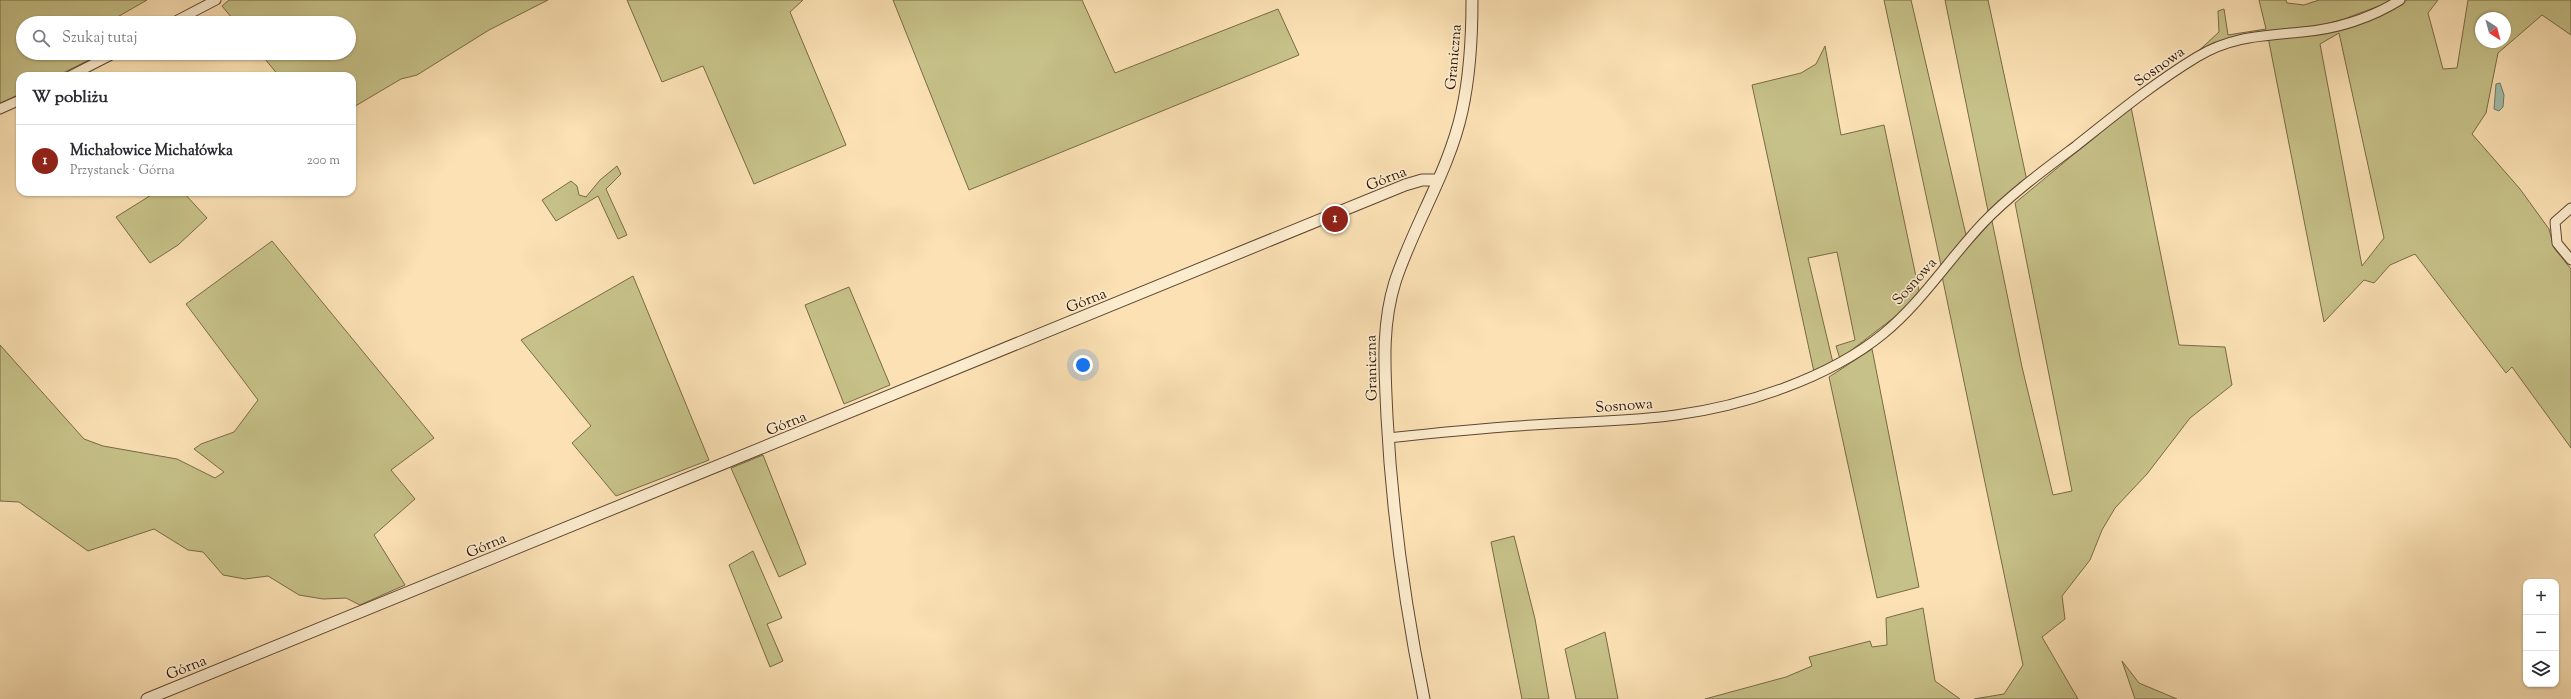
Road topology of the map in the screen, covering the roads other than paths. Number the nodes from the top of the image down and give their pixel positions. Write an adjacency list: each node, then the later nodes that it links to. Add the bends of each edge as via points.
1 (216, 0): 4 (street)
2 (1472, 0): 9 (street, Graniczna, via 1469,71 1462,112)
3 (2400, 0): 12 (street, Sosnowa, via 2381,11 2343,24 2303,32 2266,34 2223,43 2198,56 2154,85 2012,195 1962,247 1920,299 1882,335 1837,364 1804,381 1722,406 1676,415 1472,429)
4 (185, 16)
5 (101, 60): 6 (street)
6 (78, 72)
7 (16, 102): 8 (street)
8 (0, 109)
9 (1437, 180): 12 (street, Graniczna, via 1395,282 1383,340); 13 (street, Górna, via 1422,180 1405,186)
10 (2571, 208): 11 (street, via 2555,222 2557,243)
11 (2571, 260)
12 (1388, 438): 14 (street, Graniczna, via 1396,538 1408,622)
13 (147, 699)
14 (1424, 699)

